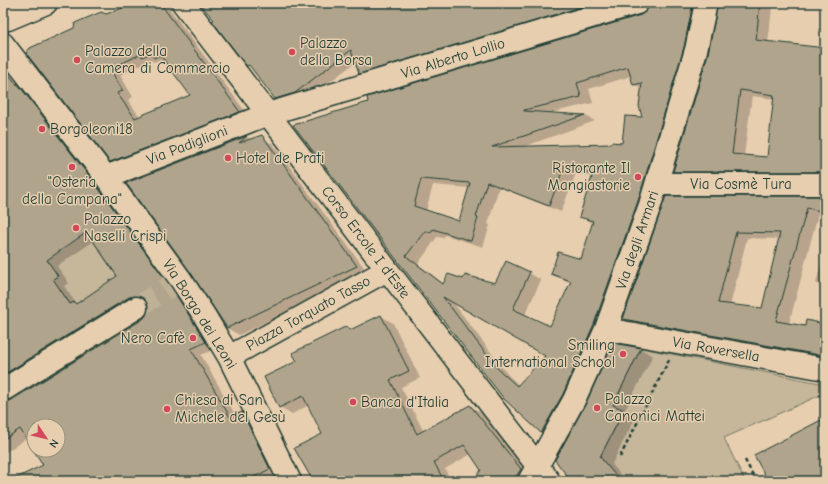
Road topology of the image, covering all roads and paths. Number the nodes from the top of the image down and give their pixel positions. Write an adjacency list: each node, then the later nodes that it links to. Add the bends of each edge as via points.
1 (46, 3): 5 (street)
2 (183, 3): 7 (street, Corso Ercole I d'Este)
3 (637, 3): 7 (street, Via Alberto Lollio)
4 (706, 3): 9 (street, Via degli Armari, via 696,50)
5 (3, 20)
6 (3, 44): 8 (street, Via Borgo dei Leoni)
7 (268, 114): 8 (street, Via Padiglioni); 11 (street, Corso Ercole I d'Este)
8 (106, 177): 15 (street, Via Borgo dei Leoni, via 176,283 204,315)
9 (657, 184): 10 (street, Via Cosmè Tura); 13 (street, Via degli Armari)
10 (825, 184)
11 (387, 270): 15 (street, Piazza Torquato Tasso); 20 (street, Corso Ercole I d'Este)
12 (136, 308): 17 (street)
13 (606, 329): 14 (street, Via Roversella); 20 (street, Via degli Armari)
14 (678, 342): 16 (street, Via Roversella); 18 (path)
15 (229, 357): 21 (street, Via Borgo dei Leoni)
16 (825, 369)
17 (3, 390)
18 (620, 457)
19 (745, 460): 22 (path)
20 (538, 476)
21 (290, 481)
22 (756, 481)

